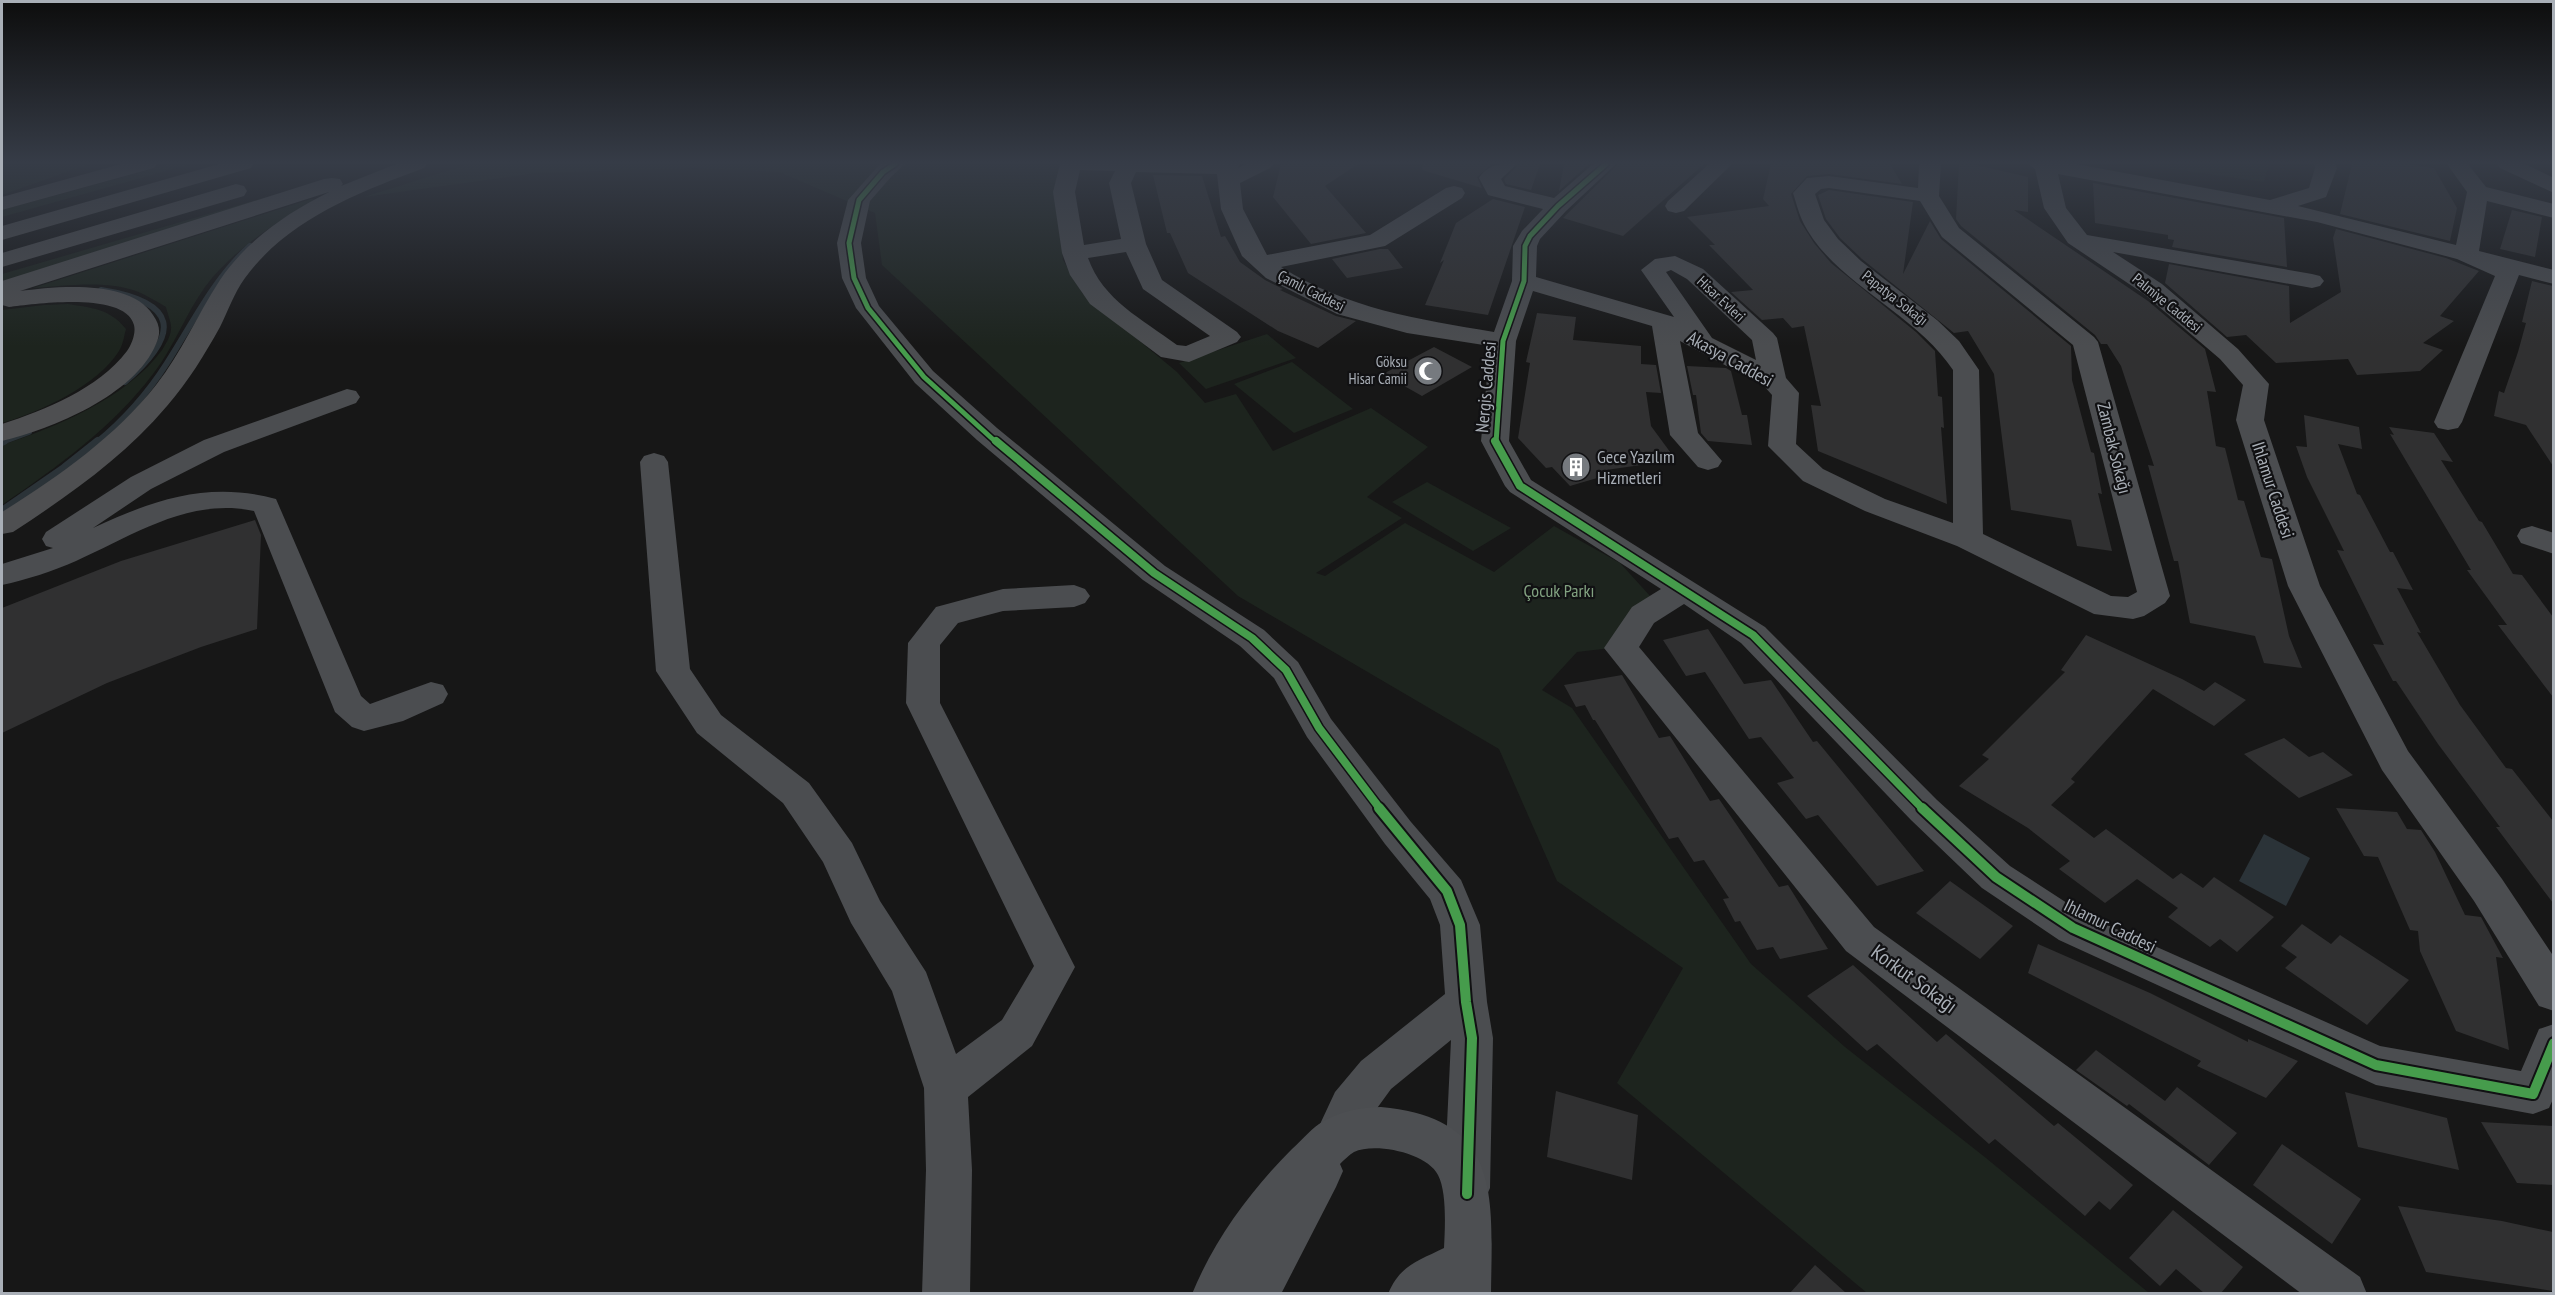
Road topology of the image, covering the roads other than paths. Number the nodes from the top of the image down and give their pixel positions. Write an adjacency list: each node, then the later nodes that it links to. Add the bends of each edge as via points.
1 (32, 224): 16 (highway)
2 (124, 224): 21 (highway)
3 (206, 224): 26 (highway)
4 (291, 224): 38 (highway, via 237,273 184,366 157,401 102,453)
5 (853, 224): 45 (street, via 849,243 854,278 868,308 924,377 1154,573 1252,638 1287,670 1319,728 1447,891 1460,925)
6 (1069, 224): 19 (street)
7 (1130, 224): 18 (street)
8 (1239, 224): 22 (street, Çamlı Caddesi, via 1254,256)
9 (1404, 224): 22 (street, via 1377,241)
10 (1541, 224): 25 (street, Nergis Caddesi, via 1525,246)
11 (1817, 224): 39 (street, Papatya Sokağı, via 1832,247 1936,331 1957,352 1966,370)
12 (1945, 224): 39 (street, Zambak Sokağı, via 2085,342 2154,596 2133,608 2105,606)
13 (2067, 224): 17 (street, Palmiye Caddesi)
14 (2349, 224): 20 (street)
15 (2471, 224): 20 (street)
16 (2, 233)
17 (2076, 238): 24 (street); 32 (street, Palmiye Caddesi, via 2153,290 2229,354)
18 (1134, 244): 19 (street); 19 (street, via 1152,284 1228,337 1189,354 1170,352 1099,299 1082,275)
19 (1074, 253)
20 (2467, 256): 23 (street); 34 (street, via 2508,273)
21 (2, 260)
22 (1263, 263): 29 (street, Çamlı Caddesi, via 1274,273 1346,309 1407,325)
23 (2553, 277)
24 (2312, 280)
25 (1524, 281): 28 (street, Akasya Caddesi); 29 (street, Nergis Caddesi)
26 (2, 289)
27 (2, 302): 35 (highway, via 42,296 105,297 133,307 145,317 148,328 135,359 97,391)
28 (1664, 322): 30 (street, Akasya Caddesi); 36 (street, via 1684,435)
29 (1503, 341): 41 (street, Nergis Caddesi, via 1495,441 1520,486)
30 (1705, 344): 31 (street, Akasya Caddesi); 31 (street, Hisar Evleri, via 1653,270 1675,263 1704,282 1764,338)
31 (1773, 380): 39 (street, Akasya Caddesi, via 1786,393 1782,446 1813,476 1875,505)
32 (2256, 384): 44 (street, Ihlamur Caddesi, via 2250,420 2304,586 2395,760 2488,890)
33 (347, 397): 40 (street, via 214,446 152,478)
34 (2448, 422)
35 (2, 434)
36 (1708, 461)
37 (654, 462): 47 (street, via 673,671 709,724 796,793 839,854 865,911 910,984)
38 (2, 525)
39 (1968, 539)
40 (2, 575): 43 (street, via 63,555 142,517 198,501 243,500 266,505 347,703 364,718 391,712)
41 (1684, 589): 46 (street, Ihlamur Caddesi, via 1753,635 1996,878 2073,928 2376,1065 2533,1094); 55 (street, Korkut Sokağı, via 1643,615 1621,648 1860,939)
42 (1074, 596): 47 (street, via 1003,600 947,615 924,643 923,703 1055,967 1017,1033)
43 (431, 694)
44 (2553, 993)
45 (1466, 1002): 48 (street, via 1376,1075 1351,1107); 49 (street, via 1472,1038)
46 (2553, 1043)
47 (946, 1088): 51 (street)
48 (1337, 1137): 49 (main road, via 1358,1129 1382,1127 1416,1134 1439,1145 1456,1162); 52 (main road, via 1292,1181 1237,1255); 53 (main road)
49 (1467, 1194): 50 (main road)
50 (1467, 1278): 54 (main road, via 1426,1283)
51 (946, 1293)
52 (1216, 1293)
53 (1255, 1293)
54 (1412, 1293)
55 (2343, 1293)

